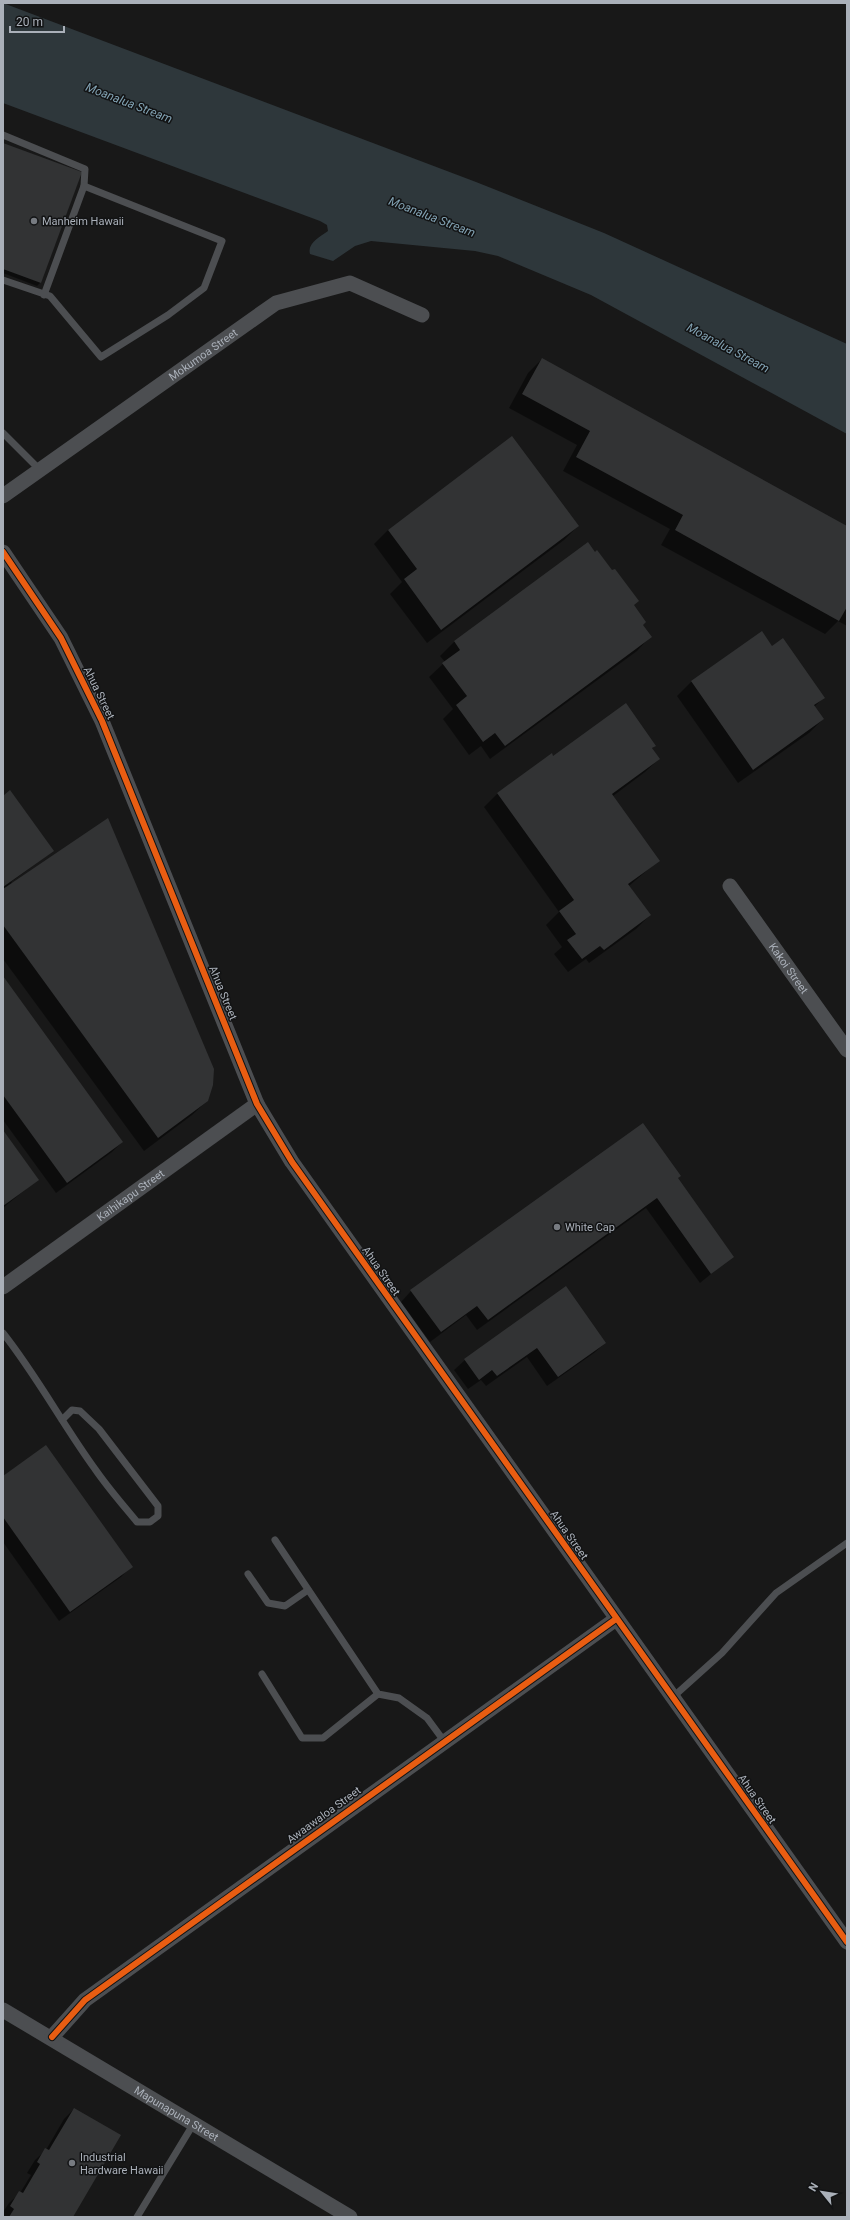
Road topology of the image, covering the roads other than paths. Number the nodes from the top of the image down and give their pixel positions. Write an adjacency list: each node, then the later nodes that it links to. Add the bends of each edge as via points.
1 (3, 135): 2 (lane, via 85,169)
2 (84, 186): 4 (lane); 4 (lane, via 222,241 210,276 204,288 168,315 101,357 50,296)
3 (3, 280): 4 (lane)
4 (44, 295)
5 (422, 315): 7 (street, Mokumoa Street, via 350,283 276,303)
6 (3, 433): 7 (lane)
7 (40, 470): 8 (street, Mokumoa Street)
8 (3, 496)
9 (3, 552): 12 (street, Ahua Street, via 60,638 102,721)
10 (730, 886): 11 (street, Kakoi Street)
11 (847, 1050)
12 (257, 1104): 13 (street, Kaihikapu Street); 20 (street, Ahua Street, via 292,1162)
13 (3, 1287)
14 (3, 1333): 15 (lane, via 28,1365)
15 (62, 1420): 15 (lane, via 95,1470 137,1522 150,1522 158,1516 158,1506 99,1429 80,1411 72,1410)
16 (276, 1540): 19 (lane)
17 (847, 1543): 23 (lane, via 776,1593 722,1653)
18 (248, 1574): 19 (lane, via 268,1603 285,1606)
19 (308, 1590): 22 (lane)
20 (616, 1619): 23 (street, Ahua Street); 24 (street, Awaawaloa Street)
21 (262, 1674): 22 (lane, via 302,1738 323,1738)
22 (378, 1694): 24 (lane, via 399,1698 428,1718)
23 (673, 1698): 25 (street, Ahua Street)
24 (444, 1741): 27 (street, Awaawaloa Street, via 85,2000)
25 (847, 1942)
26 (3, 2010): 27 (street, Mapunapuna Street)
27 (52, 2037): 28 (street, Mapunapuna Street)
28 (194, 2123): 29 (lane); 30 (street, Mapunapuna Street)
29 (137, 2217)
30 (350, 2217)

